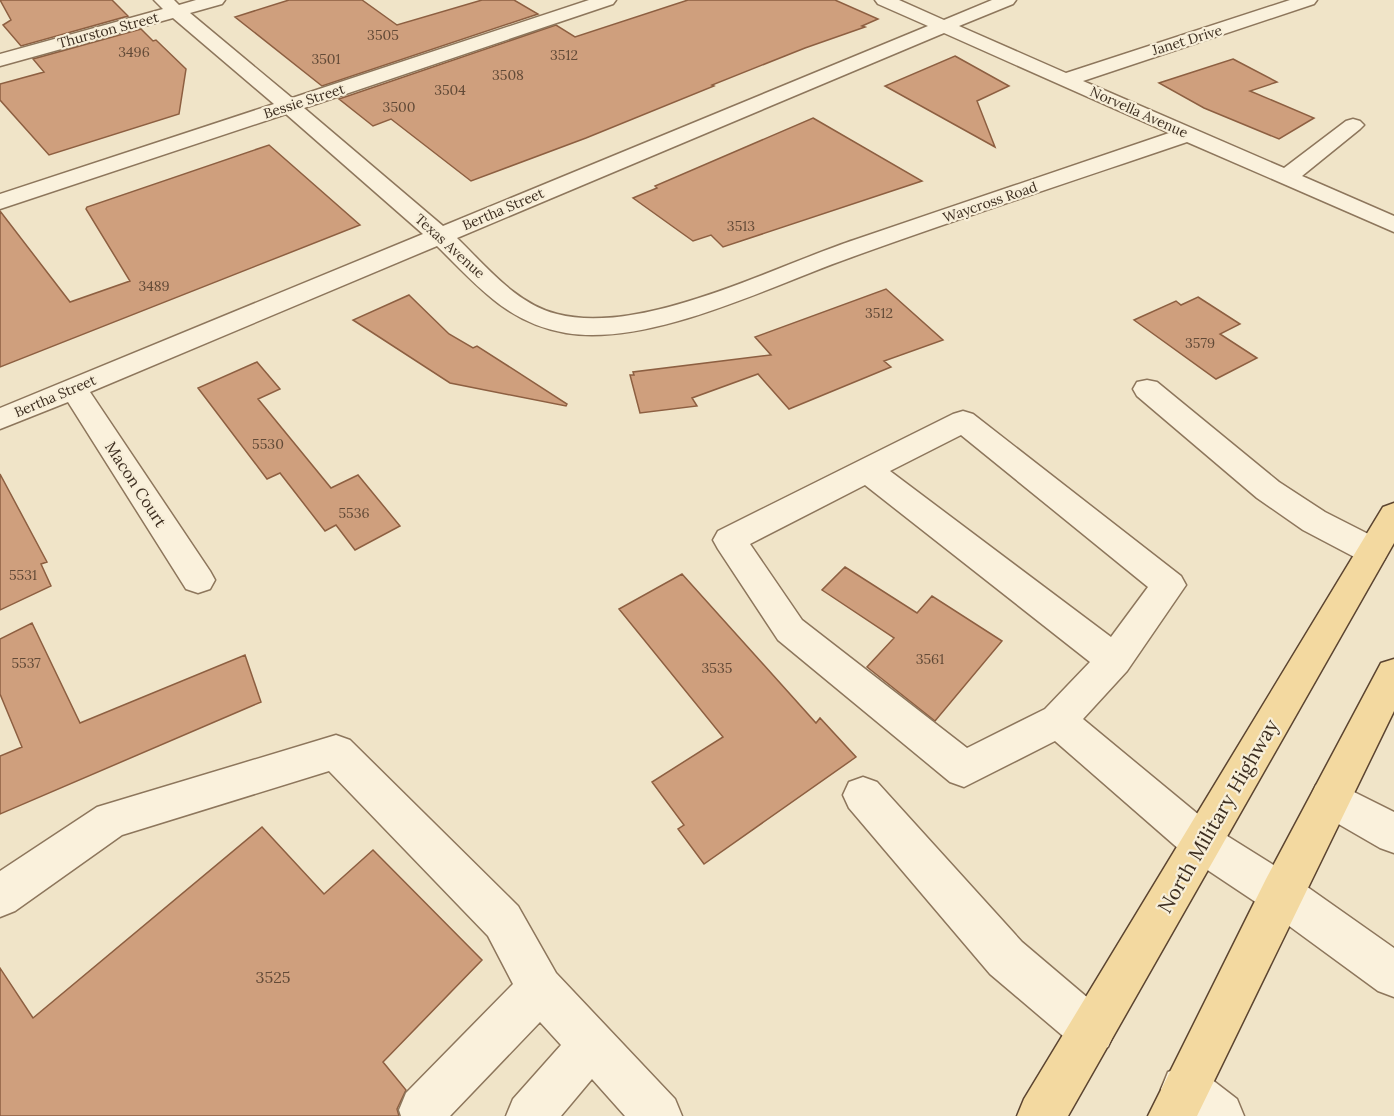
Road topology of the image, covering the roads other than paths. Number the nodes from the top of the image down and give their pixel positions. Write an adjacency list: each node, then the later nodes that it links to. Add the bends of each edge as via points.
1 (216, 0): 6 (street, Thurston Street)
2 (607, 0): 10 (street, Bessie Street)
3 (884, 0): 7 (street, Norvella Avenue)
4 (1007, 0): 7 (street, Bertha Street)
5 (1308, 0): 9 (street, Janet Drive)
6 (170, 6): 8 (street, Thurston Street); 10 (street, Texas Avenue)
7 (944, 26): 9 (street, Norvella Avenue); 16 (street, Bertha Street)
8 (0, 60)
9 (1065, 80): 12 (street, Norvella Avenue)
10 (288, 106): 14 (street, Bessie Street); 16 (street, Texas Avenue)
11 (1353, 125): 13 (street)
12 (1188, 134): 13 (street, Norvella Avenue); 17 (street, Waycross Road)
13 (1286, 177): 15 (street, Norvella Avenue)
14 (0, 202)
15 (1394, 225)
16 (440, 236): 17 (street, Texas Avenue, via 516,306 565,324 596,327 668,316); 18 (street, Bertha Street)
17 (792, 272)
18 (73, 388): 20 (street, Bertha Street); 24 (street, Macon Court)
19 (1147, 389): 23 (street, via 1268,490 1314,521)
20 (0, 418)
21 (867, 470): 25 (street); 25 (street, via 963,421 1169,585); 27 (street, via 729,540 790,630 964,769)
22 (1394, 515): 23 (main road, North Military Highway)
23 (1372, 551): 31 (main road, North Military Highway)
24 (198, 580)
25 (1114, 660): 27 (street)
26 (1392, 681): 29 (main road)
27 (1058, 721): 31 (street)
28 (863, 795): 36 (street, via 1006,958)
29 (1330, 798): 30 (street); 32 (main road)
30 (1394, 834)
31 (1202, 843): 32 (street); 36 (main road, North Military Highway)
32 (1281, 894): 34 (street); 38 (main road)
33 (0, 896): 35 (street, via 111,820 336,752 502,921)
34 (1394, 975)
35 (540, 989): 37 (street); 39 (street)
36 (1092, 1031): 42 (main road, North Military Highway)
37 (591, 1045): 40 (street); 41 (street)
38 (1192, 1107)
39 (423, 1110)
40 (530, 1116)
41 (658, 1116)
42 (1041, 1116)

